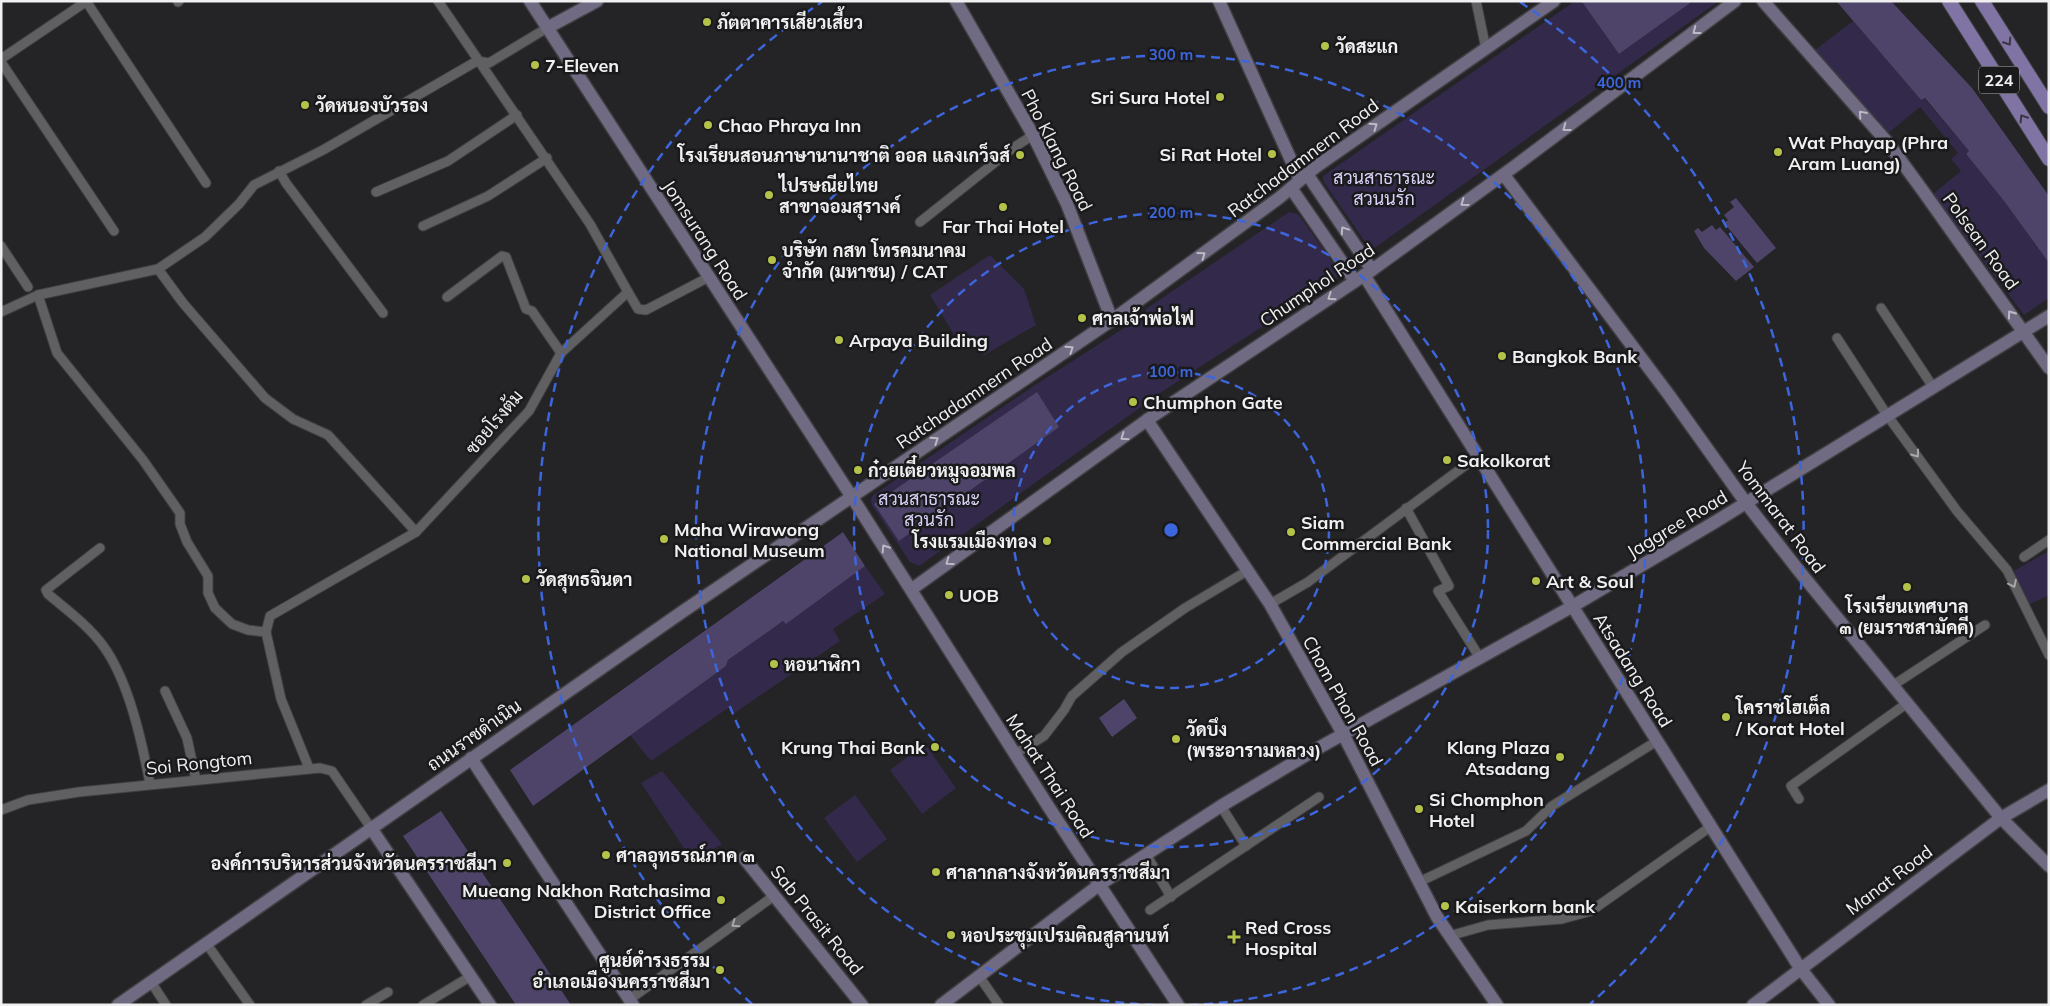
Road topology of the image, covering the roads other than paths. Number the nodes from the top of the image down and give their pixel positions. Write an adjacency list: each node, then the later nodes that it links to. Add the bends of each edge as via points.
1 (87, 1): 15 (street); 25 (street)
2 (438, 1): 16 (street)
3 (530, 1): 13 (street, Jomsurang Road)
4 (597, 1): 13 (street)
5 (956, 1): 19 (street, Pho Klang Road)
6 (1219, 1): 24 (street)
7 (1476, 1): 14 (street)
8 (1554, 1): 14 (street, Ratchadamnern Road)
9 (1735, 1): 23 (street, Chumphol Road, one-way to 23)
10 (1763, 1): 43 (street, Polsean Road, one-way to 10, via 1888,143)
11 (1949, 1): 21 (main road, 224, one-way to 11)
12 (1982, 1): 17 (main road, 224, one-way to 17)
13 (547, 28): 16 (street, via 489,63); 33 (street, Jomsurang Road)
14 (1486, 49): 24 (street, Ratchadamnern Road, one-way to 14)
15 (1, 60): 29 (street)
16 (478, 61): 18 (street); 22 (street, via 323,150)
17 (2049, 106)
18 (516, 115): 20 (street); 26 (street, via 448,161)
19 (1034, 135): 27 (street, via 1012,148); 42 (street, Pho Klang Road, via 1067,204)
20 (547, 158): 28 (street, via 488,196); 35 (street, via 590,224)
21 (2049, 159)
22 (279, 171): 31 (street, via 254,185 205,237); 40 (street)
23 (1504, 175): 32 (street, Chumphol Road, one-way to 32); 52 (street, Yommarat Road)
24 (1299, 181): 32 (street, one-way to 24); 32 (street); 42 (street, Ratchadamnern Road, one-way to 24)
25 (206, 183)
26 (376, 192)
27 (920, 222)
28 (423, 226)
29 (114, 231)
30 (1, 246): 34 (street)
31 (158, 269): 36 (street); 54 (street, via 265,398 293,419 328,435)
32 (1363, 275): 49 (street, Chumphol Road, one-way to 49); 50 (street, Atsadang Road)
33 (708, 277): 35 (street, via 646,310 638,309); 51 (street, Jomsurang Road)
34 (28, 287)
35 (628, 292): 45 (street, ซอยโรงต้ม)
36 (38, 294): 39 (street); 63 (street, via 57,353 143,460 180,514 187,542 208,576 208,593 215,608 232,624)
37 (447, 297): 45 (street, via 502,256 506,257 526,309 532,311)
38 (1881, 308): 47 (street)
39 (1, 312)
40 (383, 313)
41 (2049, 316): 43 (street, Jaggree Road)
42 (1112, 320): 51 (street, Ratchadamnern Road, one-way to 42)
43 (2024, 331): 46 (street, Polsean Road); 47 (street, Jaggree Road)
44 (1837, 338): 48 (street)
45 (561, 353): 54 (street, ซอยโรงต้ม, via 529,411)
46 (2049, 368)
47 (1933, 387): 48 (street, Jaggree Road)
48 (1887, 414): 52 (street, Jaggree Road); 64 (street, one-way to 64, via 1957,511 2007,570)
49 (1147, 420): 58 (street, Chom Phon Road); 59 (street, Chumphol Road, one-way to 59)
50 (1478, 456): 53 (street); 61 (street, Atsadang Road)
51 (851, 497): 59 (street, Jomsurang Road, one-way to 51); 72 (street, ถนนราชดำเนิน)
52 (1746, 503): 61 (street, Jaggree Road); 66 (street, Yommarat Road)
53 (1406, 508): 60 (street, via 1308,582); 65 (street, via 1449,586 1438,592)
54 (416, 532): 63 (street, ซอยโรงต้ม, via 270,616)
55 (2049, 540): 57 (street)
56 (100, 548): 75 (street, via 46,590 91,631 104,648 122,683 134,717)
57 (2024, 557)
58 (1247, 571): 60 (street, Chom Phon Road); 71 (street, via 1185,608 1122,652 1072,696 1044,736)
59 (912, 589): 71 (street, Mahat Thai Road)
60 (1270, 604): 69 (street, Chom Phon Road)
61 (1573, 606): 65 (street, Jaggree Road); 70 (street, Atsadang Road)
62 (1985, 625): 66 (street)
63 (266, 632): 73 (street, via 281,699)
64 (2049, 655)
65 (1480, 658): 69 (street, Jaggree Road)
66 (1892, 686): 68 (street, Yommarat Road)
67 (165, 691): 74 (street, via 187,738)
68 (1906, 704): 78 (street, via 1790,786); 81 (street, Yommarat Road)
69 (1343, 734): 79 (street, Jaggree Road); 88 (street, Chom Phon Road)
70 (1657, 741): 82 (street, Atsadang Road); 88 (street, via 1552,806 1526,831)
71 (1015, 754): 89 (street, Mahat Thai Road)
72 (471, 758): 83 (street, ถนนราชดำเนิน); 100 (street)
73 (309, 768): 74 (street, Soi Rongtom); 83 (street, Soi Rongtom, via 332,771)
74 (196, 780): 75 (street, Soi Rongtom)
75 (150, 784): 80 (street, Soi Rongtom, via 28,800)
76 (2049, 790): 81 (street, Manat Road)
77 (1319, 797): 84 (street)
78 (1799, 799)
79 (1221, 806): 84 (street); 85 (street, Jaggree Road)
80 (1, 810)
81 (2001, 818): 87 (street, Yommarat Road); 95 (street, Manat Road)
82 (1710, 826): 93 (street, via 1591,910 1562,919 1488,925); 95 (street, Atsadang Road)
83 (372, 828): 94 (street, ถนนราชดำเนิน); 96 (street)
84 (1246, 846): 91 (street)
85 (1146, 854): 89 (street, Jaggree Road); 91 (street)
86 (744, 858): 90 (street, Sab Prasit Road)
87 (2049, 866)
88 (1419, 882): 93 (street, Chom Phon Road)
89 (1099, 885): 97 (street, Jaggree Road); 110 (street, Mahat Thai Road)
90 (774, 896): 100 (street, one-way to 100); 107 (street, Sab Prasit Road)
91 (1171, 896): 92 (street)
92 (1150, 910)
93 (1449, 936): 111 (street, Chom Phon Road)
94 (206, 943): 98 (street, ถนนราชดำเนิน); 103 (street)
95 (1800, 968): 112 (street, Manat Road); 113 (street, Atsadang Road)
96 (471, 976): 105 (street); 106 (street)
97 (979, 976): 108 (street, Jaggree Road); 109 (street)
98 (151, 982): 101 (street, ถนนราชดำเนิน); 102 (street)
99 (388, 992): 104 (street)
100 (631, 1002)
101 (118, 1005)
102 (166, 1005)
103 (250, 1005)
104 (366, 1005)
105 (424, 1005)
106 (490, 1005)
107 (862, 1005)
108 (941, 1005)
109 (999, 1005)
110 (1178, 1005)
111 (1497, 1005)
112 (1753, 1005)
113 (1828, 1005)

